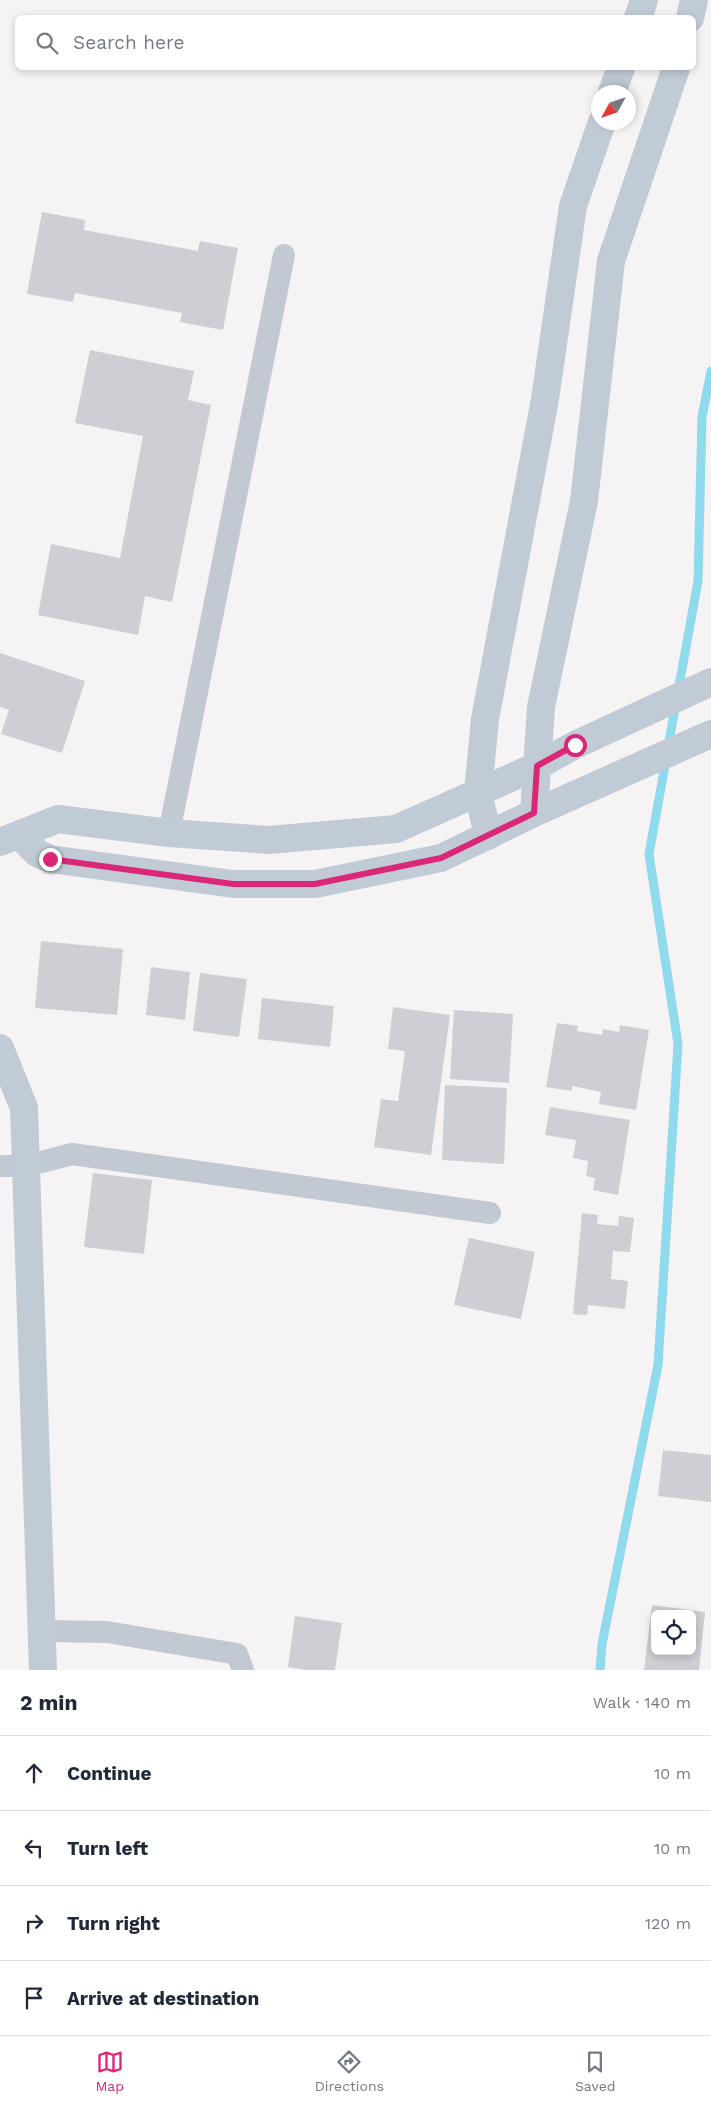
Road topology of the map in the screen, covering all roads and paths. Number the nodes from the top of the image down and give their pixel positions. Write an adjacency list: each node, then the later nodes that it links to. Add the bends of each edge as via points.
1 (644, 0): 3 (main road)
2 (694, 0): 4 (main road)
3 (639, 15)
4 (691, 15)
5 (620, 70): 7 (main road)
6 (675, 70): 12 (main road, via 612,261 584,501 541,707)
7 (615, 85)
8 (599, 130): 13 (main road, via 573,206 545,399 485,719)
9 (284, 255): 15 (street)
10 (711, 682): 12 (main road)
11 (710, 734): 14 (main road)
12 (537, 766): 13 (main road); 14 (main road)
13 (478, 792): 15 (main road, via 396,829 268,840); 16 (main road)
14 (534, 813): 16 (main road)
15 (169, 832): 17 (main road, via 58,819)
16 (488, 836): 17 (main road, via 441,858 315,884 233,884 50,859)
17 (10, 838)
18 (0, 1048): 19 (main road, via 24,1108)
19 (13, 1166): 20 (street, via 72,1154); 21 (main road)
20 (490, 1214)
21 (42, 1631): 22 (main road); 23 (street, via 107,1632 237,1654)
22 (43, 1670)
23 (243, 1670)

